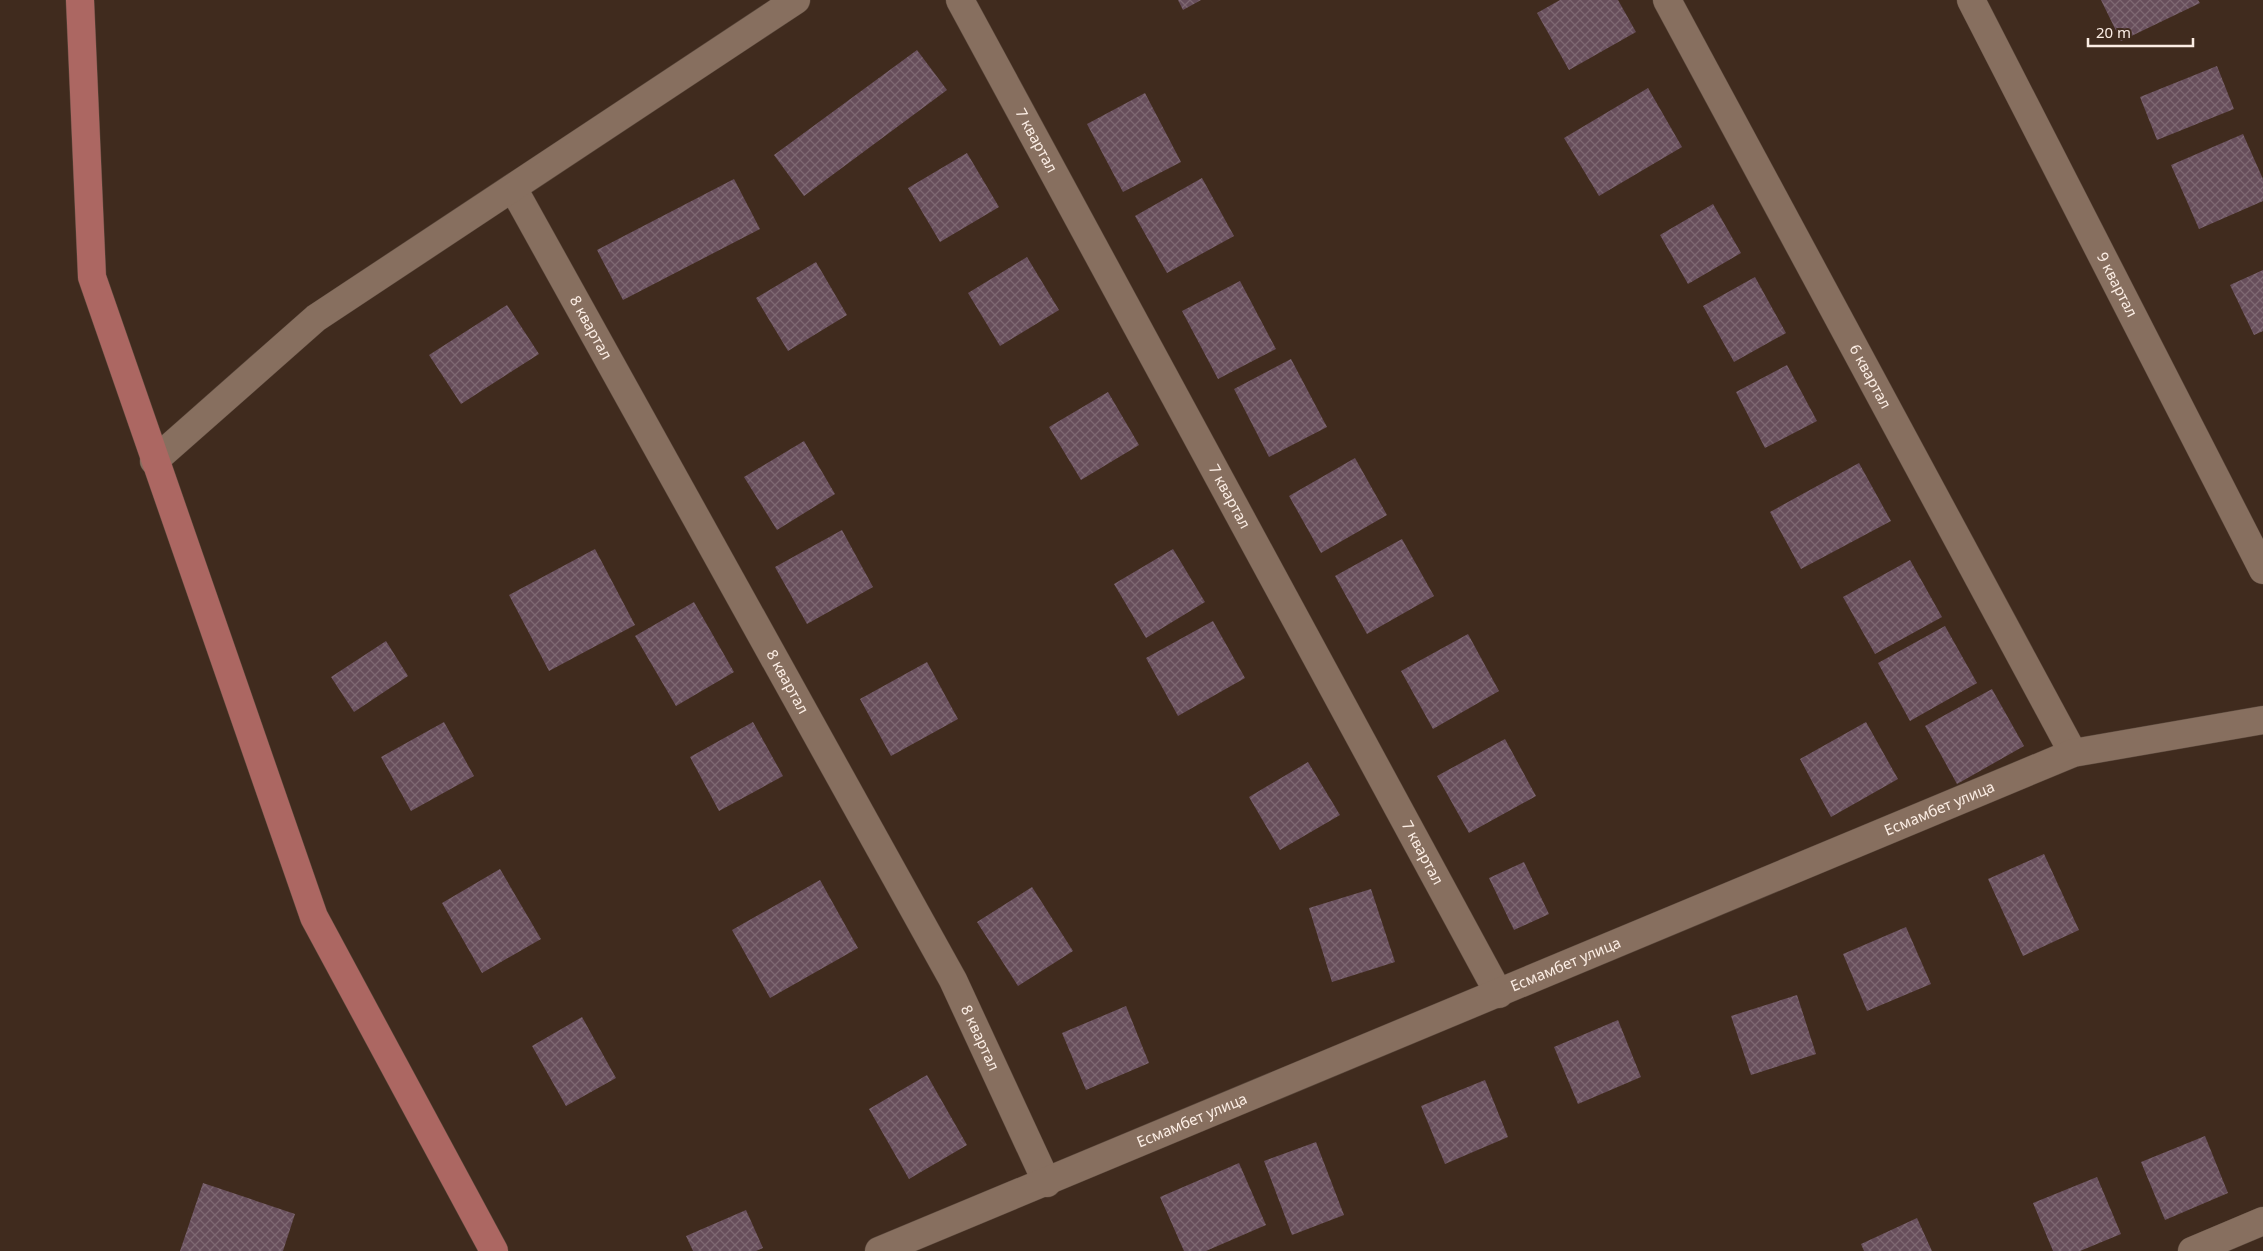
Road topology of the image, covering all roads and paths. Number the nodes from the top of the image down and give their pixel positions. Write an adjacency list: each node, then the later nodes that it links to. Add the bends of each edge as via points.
1 (80, 0): 7 (main road, via 92,277)
2 (796, 0): 6 (street)
3 (960, 0): 11 (street, 7 квартал)
4 (1666, 0): 10 (street, 6 квартал)
5 (1970, 0): 8 (street, 9 квартал)
6 (513, 188): 7 (street, via 316,318); 12 (street, 8 квартал, via 953,980)
7 (154, 461): 14 (main road, via 314,917)
8 (2263, 570)
9 (2263, 720): 10 (street, Есмамбет улица)
10 (2073, 753): 11 (street, Есмамбет улица)
11 (1499, 994): 12 (street, Есмамбет улица)
12 (1047, 1183): 15 (street, Есмамбет улица)
13 (2263, 1221): 16 (street)
14 (494, 1251)
15 (879, 1251)
16 (2192, 1251)

